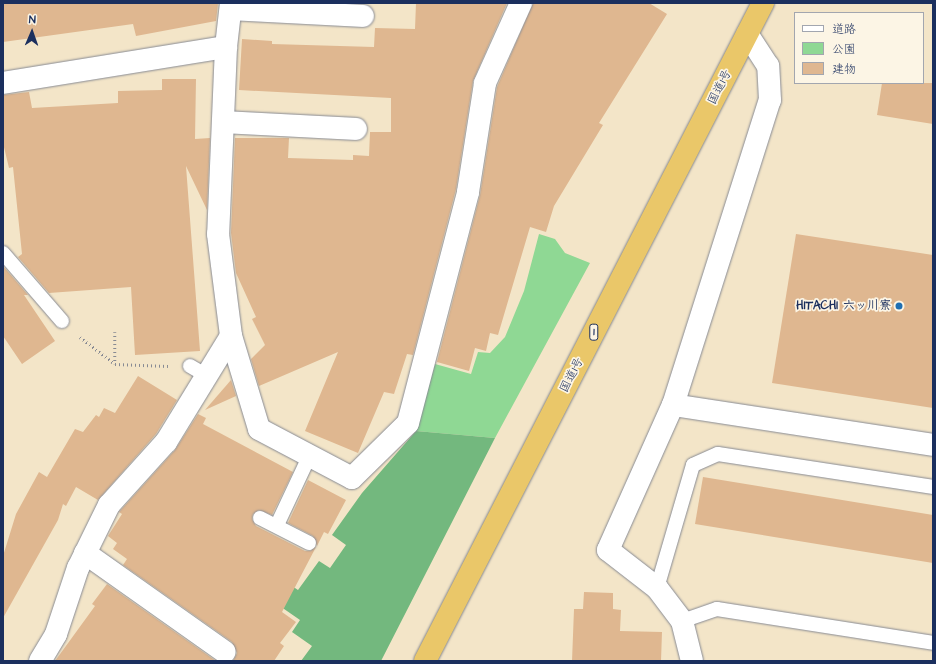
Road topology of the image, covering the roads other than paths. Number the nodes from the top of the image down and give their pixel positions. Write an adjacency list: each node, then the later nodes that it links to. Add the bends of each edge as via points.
1 (521, 3): 15 (street, via 485,83 468,192 408,423 352,478)
2 (763, 3): 5 (highway, 国道1号 / 1)
3 (231, 6): 4 (street); 6 (street)
4 (363, 16)
5 (747, 34): 13 (street, via 768,66 770,100); 26 (highway, 国道1号 / 1)
6 (226, 46): 7 (street); 8 (street)
7 (3, 83)
8 (224, 122): 9 (street); 12 (street, via 218,234)
9 (356, 129)
10 (3, 253): 11 (lane)
11 (62, 321)
12 (231, 336): 15 (street, via 259,429); 20 (street, via 198,371 166,442 109,505)
13 (673, 405): 14 (street); 21 (street, via 608,550)
14 (933, 445)
15 (310, 455): 18 (lane)
16 (933, 488): 21 (lane, via 718,454 693,465)
17 (260, 518): 18 (lane)
18 (277, 525): 19 (lane)
19 (309, 542)
20 (85, 553): 24 (street); 25 (street, via 56,634)
21 (657, 588): 22 (street)
22 (682, 620): 23 (lane, via 717,609); 27 (street)
23 (933, 643)
24 (225, 652)
25 (40, 661)
26 (425, 661)
27 (692, 661)

